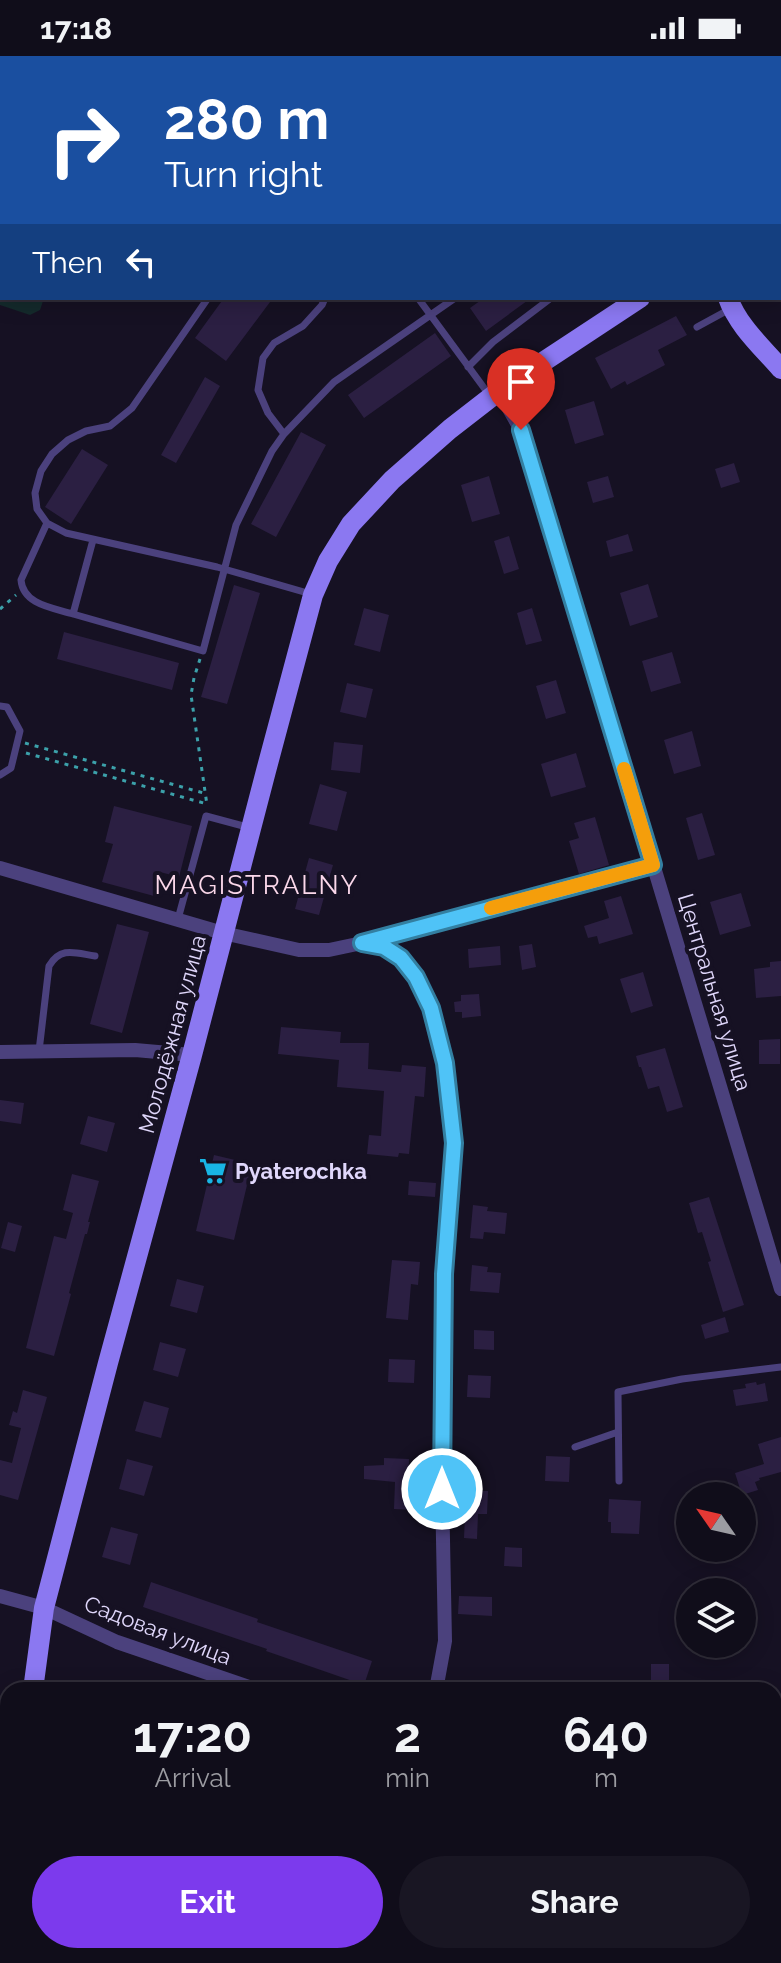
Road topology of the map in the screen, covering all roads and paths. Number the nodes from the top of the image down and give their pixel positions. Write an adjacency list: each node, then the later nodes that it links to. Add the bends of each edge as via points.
1 (207, 300): 14 (lane, via 132,408 110,426 86,431 52,454 35,493 37,509)
2 (324, 300): 13 (lane, via 303,326 274,343 263,358 258,390)
3 (419, 300): 8 (lane)
4 (452, 300): 8 (lane)
5 (548, 300): 10 (lane)
6 (637, 300): 12 (street, Молодёжная улица)
7 (730, 303): 9 (lane); 11 (street, via 745,329)
8 (430, 315): 10 (lane); 13 (lane, via 334,382)
9 (697, 327)
10 (468, 367): 12 (lane)
11 (781, 369)
12 (495, 394): 18 (street, Молодёжная улица, via 392,480 351,524); 30 (street, Центральная улица, via 521,430)
13 (284, 434): 16 (lane, via 236,525)
14 (47, 523): 15 (lane); 17 (lane, via 21,580)
15 (93, 540): 16 (lane); 20 (lane)
16 (225, 569): 18 (lane); 21 (lane)
17 (22, 590): 19 (path); 20 (lane, via 32,601)
18 (313, 595): 29 (street, Молодёжная улица)
19 (0, 609)
20 (73, 614): 21 (lane)
21 (203, 651): 26 (path, via 191,695)
22 (0, 706): 23 (lane, via 7,707 20,731)
23 (18, 741): 24 (lane); 26 (path)
24 (15, 750): 25 (lane, via 11,768); 27 (path)
25 (0, 775)
26 (207, 794): 27 (path)
27 (207, 804): 28 (path)
28 (206, 816): 29 (lane); 32 (lane)
29 (250, 828): 33 (street, Молодёжная улица)
30 (653, 865): 34 (lane); 39 (street, Центральная улица)
31 (0, 868): 32 (street)
32 (178, 919): 33 (street)
33 (223, 933): 34 (street, via 299,950); 38 (street, Молодёжная улица)
34 (362, 943): 48 (street, via 384,947 401,958 431,1008 445,1063 454,1143 444,1274 445,1641)
35 (95, 956): 36 (lane, via 61,953 49,966)
36 (39, 1051): 37 (street); 38 (street)
37 (0, 1052)
38 (192, 1055): 45 (street, Молодёжная улица)
39 (781, 1289)
40 (781, 1367): 41 (lane, via 618,1392)
41 (618, 1432): 42 (lane); 43 (lane)
42 (575, 1447)
43 (619, 1481)
44 (0, 1596): 45 (street, Садовая улица)
45 (44, 1608): 46 (street, Молодёжная улица); 47 (street, Садовая улица, via 117,1642)
46 (34, 1682)
47 (234, 1682)
48 (437, 1682)

